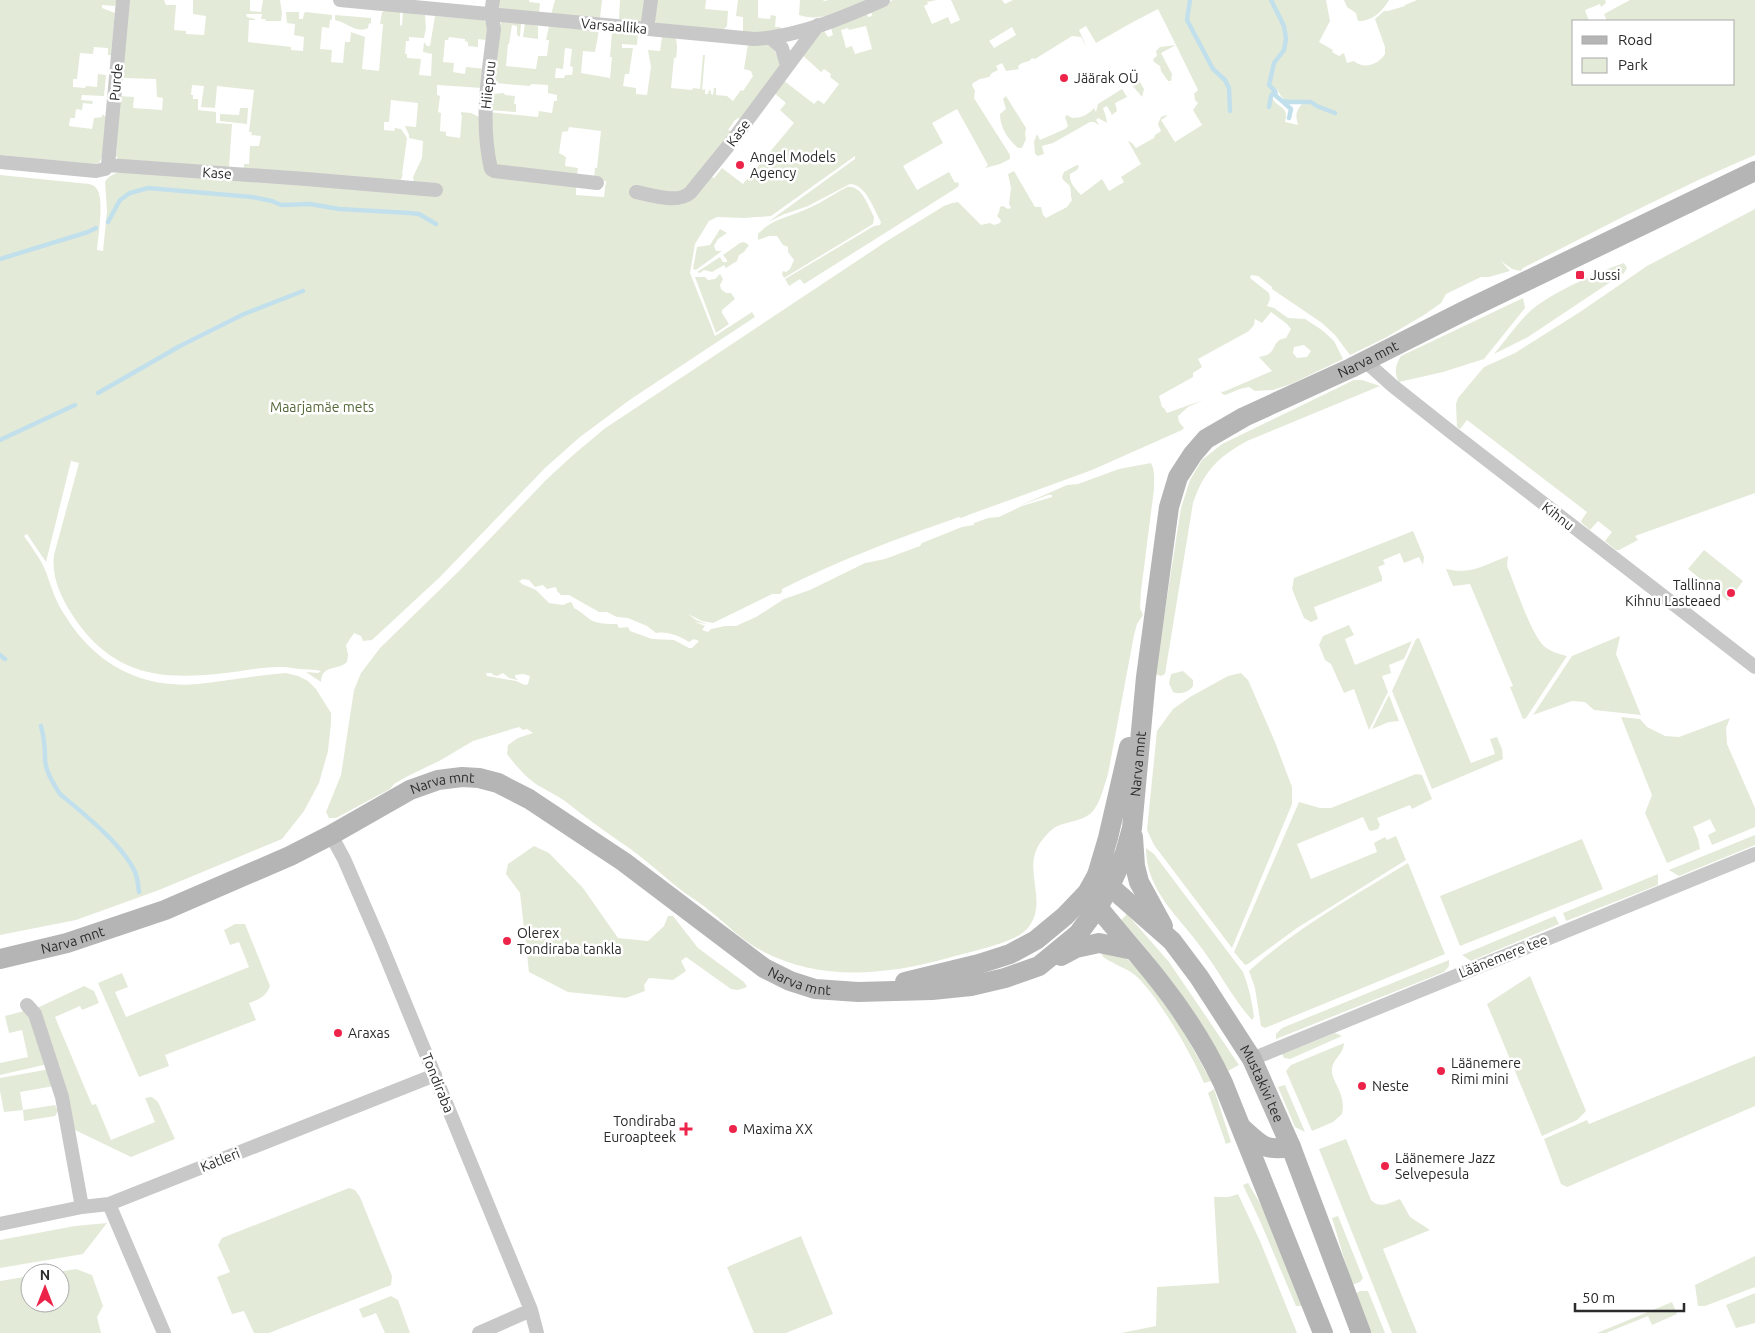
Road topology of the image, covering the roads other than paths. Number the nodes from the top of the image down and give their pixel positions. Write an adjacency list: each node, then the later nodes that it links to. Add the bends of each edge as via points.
1 (123, 0): 12 (street, Purde)
2 (340, 0): 6 (street, Varsaallika)
3 (493, 0): 6 (street, Hiiepuu)
4 (651, 0): 8 (street)
5 (883, 0): 7 (street, Varsaallika)
6 (491, 14): 8 (street, Varsaallika); 14 (street, Hiiepuu, via 494,29 484,120 491,169)
7 (818, 25): 9 (street, Varsaallika); 10 (street, Kase)
8 (647, 29): 9 (street, Varsaallika)
9 (771, 38): 10 (street, via 782,48)
10 (787, 66): 16 (street, Kase, via 690,193 684,198 675,198)
11 (0, 162): 12 (street, Kase, via 96,172)
12 (108, 165): 15 (street, Kase)
13 (1755, 172): 17 (main road, Narva mnt)
14 (597, 183)
15 (436, 190)
16 (636, 192)
17 (1365, 361): 18 (street, Kihnu, via 1458,438); 19 (main road, Narva mnt, via 1244,417 1206,439 1185,464 1169,507)
18 (1755, 667)
19 (1146, 677): 20 (main road, Narva mnt); 23 (main road, Narva mnt, via 1108,838)
20 (1132, 828): 23 (main road, Narva mnt, via 1125,853); 25 (main road, via 1139,882)
21 (331, 835): 27 (main road, Narva mnt, via 166,910 67,943); 29 (main road, Narva mnt, via 395,797 430,782 462,777 498,783 529,799 616,857 764,968 815,989); 32 (street, Tondiraba)
22 (1755, 854): 31 (street, Läänemere tee)
23 (1104, 880): 24 (main road, Narva mnt); 25 (main road, Mustakivi tee)
24 (1092, 900): 26 (main road); 28 (main road, Narva mnt, via 1078,934); 29 (main road, Narva mnt, via 1065,916 1036,940 1010,954)
25 (1172, 941): 31 (main road, Mustakivi tee, via 1199,976)
26 (1133, 950): 28 (main road, via 1099,943 1076,948); 33 (main road, via 1188,1020 1210,1056)
27 (0, 959)
28 (1040, 966): 29 (main road, Narva mnt, via 971,986)
29 (858, 992)
30 (27, 1005): 36 (street, via 35,1014 62,1097)
31 (1252, 1059): 34 (main road, Mustakivi tee)
32 (435, 1075): 35 (street, Katleri); 38 (street, Tondiraba)
33 (1240, 1126): 34 (main road, via 1263,1146 1271,1149); 42 (main road)
34 (1291, 1147): 43 (main road, Mustakivi tee)
35 (109, 1204): 36 (street, Katleri); 39 (street)
36 (82, 1207): 37 (street, Katleri)
37 (0, 1224)
38 (531, 1310): 40 (street); 41 (street, Tondiraba)
39 (164, 1333)
40 (479, 1333)
41 (537, 1333)
42 (1323, 1333)
43 (1362, 1333)

